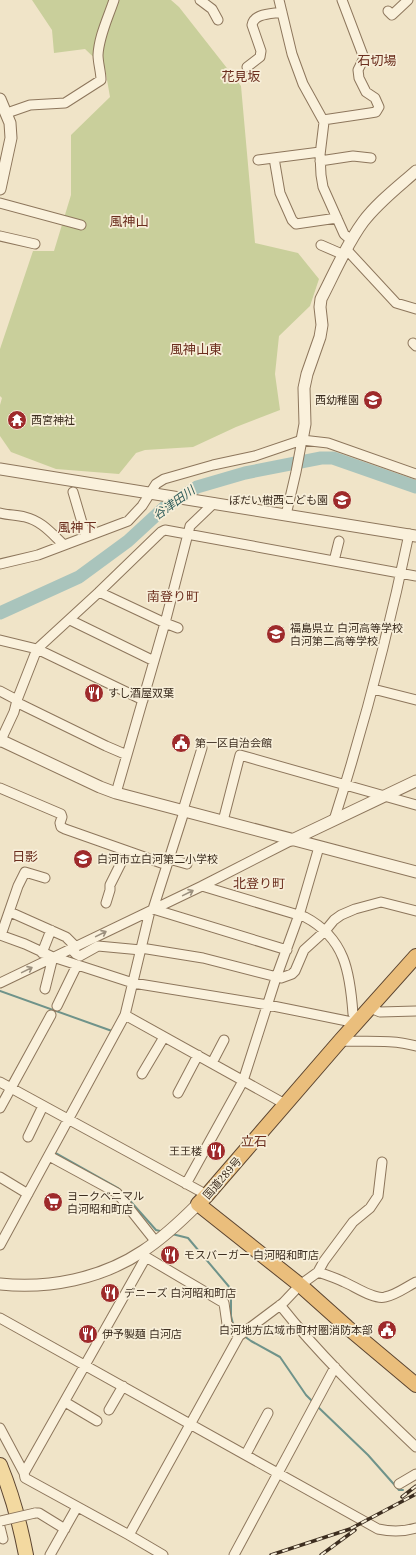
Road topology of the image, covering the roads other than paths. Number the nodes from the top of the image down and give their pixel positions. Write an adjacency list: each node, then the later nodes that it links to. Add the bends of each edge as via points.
1 (114, 0): 11 (street, via 102,31 99,49 101,80 65,103 30,105)
2 (200, 0): 8 (street, via 212,10)
3 (279, 0): 7 (street)
4 (342, 0): 12 (street, via 364,58 358,70 359,78 366,92 375,98 379,107 376,112)
5 (408, 0): 6 (street, via 392,15)
6 (388, 11)
7 (282, 12): 9 (street, via 257,17 252,21 261,51 260,57); 12 (street, via 292,54 303,84)
8 (218, 20)
9 (247, 67)
10 (0, 99): 11 (street)
11 (7, 113): 18 (street, via 11,138)
12 (323, 120): 13 (street)
13 (320, 157): 14 (street); 15 (street); 20 (street, via 323,187)
14 (274, 158): 16 (street); 20 (street, via 280,193 296,224)
15 (371, 158)
16 (258, 160)
17 (416, 171): 25 (street, via 373,210)
18 (0, 189)
19 (0, 202): 21 (street)
20 (337, 218): 25 (street)
21 (81, 226)
22 (0, 236): 23 (street)
23 (35, 244)
24 (321, 245): 25 (street)
25 (347, 248): 26 (street, via 396,303); 27 (street, via 321,298 322,325 304,388)
26 (416, 309)
27 (301, 444): 29 (street, via 328,443); 31 (street, via 164,479 156,484); 34 (street)
28 (0, 469): 31 (street)
29 (416, 474)
30 (73, 492): 37 (street)
31 (154, 493): 32 (street); 37 (street, via 128,520)
32 (209, 502): 34 (street); 35 (street, via 202,515 192,522)
33 (0, 513): 39 (street, via 22,516 42,524)
34 (286, 515): 36 (street)
35 (188, 534): 40 (street); 44 (street, via 165,530 161,532); 46 (street)
36 (412, 535): 42 (street)
37 (86, 536): 39 (street)
38 (339, 541): 40 (street)
39 (64, 545): 41 (street, via 38,555)
40 (334, 561): 42 (street)
41 (0, 564)
42 (401, 574): 43 (street); 51 (street)
43 (416, 576)
44 (99, 592): 45 (street); 46 (street)
45 (70, 620): 49 (street); 50 (street)
46 (165, 623): 47 (street); 50 (street)
47 (178, 628)
48 (0, 640): 49 (street)
49 (37, 649): 53 (street); 54 (street)
50 (154, 661): 54 (street)
51 (373, 689): 55 (street); 60 (street)
52 (0, 691): 53 (street)
53 (17, 700): 56 (street); 58 (street, via 18,703)
54 (143, 700): 58 (street)
55 (416, 700)
56 (0, 741): 62 (street)
57 (202, 748): 65 (street)
58 (127, 755): 62 (street)
59 (416, 781): 63 (street)
60 (345, 786): 63 (street); 66 (street); 67 (street, via 240,756)
61 (0, 788): 71 (street, via 61,814 60,823 65,829)
62 (116, 793): 65 (street)
63 (384, 796): 64 (street); 66 (street)
64 (416, 805)
65 (183, 810): 67 (street); 72 (street)
66 (334, 820): 68 (street)
67 (223, 821): 69 (street)
68 (324, 825): 69 (street); 70 (street, via 321,835)
69 (292, 840): 70 (street); 76 (street)
70 (324, 848): 74 (street); 81 (street)
71 (126, 851): 72 (street); 77 (street, via 110,885)
72 (168, 862): 73 (street); 78 (street)
73 (187, 864)
74 (416, 872)
75 (45, 878): 80 (street, via 25,872)
76 (202, 886): 78 (street, one-way to 76); 81 (street)
77 (106, 903)
78 (151, 910): 85 (street, one-way to 78); 86 (street); 87 (street)
79 (416, 911): 83 (street, via 381,902 341,915)
80 (10, 912): 82 (street); 84 (street)
81 (298, 914): 83 (street, via 318,924); 87 (street)
82 (51, 930): 85 (street, via 66,937); 88 (street)
83 (325, 931): 92 (street, via 304,950 299,965 292,974); 101 (street, via 339,947 346,965 351,984 353,1014)
84 (1, 935): 88 (street)
85 (73, 948): 86 (street, via 80,956 98,946); 90 (street)
86 (141, 949): 92 (street, via 203,958); 94 (street)
87 (287, 950): 92 (street)
88 (42, 953): 90 (street)
89 (416, 956): 101 (highway, 国道289号)
90 (53, 957): 91 (street); 93 (street, one-way to 90); 95 (street)
91 (77, 965): 94 (street); 97 (street)
92 (276, 978): 96 (street)
93 (0, 983)
94 (133, 983): 96 (street); 100 (street)
95 (45, 989)
96 (268, 1005): 101 (street); 109 (street)
97 (57, 1006)
98 (416, 1011): 101 (street, via 380,1012)
99 (51, 1015): 111 (street)
100 (126, 1016): 102 (street); 116 (street)
101 (363, 1016): 104 (highway, 国道289号)
102 (164, 1037): 106 (street); 108 (street)
103 (224, 1040): 107 (street)
104 (340, 1041): 105 (street, via 392,1042); 113 (highway, 国道289号)
105 (416, 1046)
106 (198, 1056): 107 (street); 112 (street)
107 (212, 1063): 109 (street)
108 (142, 1074)
109 (243, 1080): 113 (street); 121 (street)
110 (0, 1082): 111 (street)
111 (11, 1088): 114 (street); 115 (street)
112 (178, 1093)
113 (286, 1104): 123 (highway, 国道289号)
114 (43, 1106): 116 (street); 117 (street)
115 (0, 1108)
116 (69, 1120): 118 (street); 121 (street)
117 (28, 1137)
118 (50, 1156): 122 (street); 124 (street, via 117,1193)
119 (382, 1162): 127 (street, via 378,1196 370,1208 353,1222)
120 (0, 1178): 122 (street)
121 (186, 1184): 123 (street)
122 (28, 1194): 125 (street)
123 (203, 1200): 124 (street); 130 (highway, 国道289号)
124 (156, 1242): 126 (street)
125 (0, 1245)
126 (145, 1254): 129 (street, via 85,1278 45,1285); 133 (street, via 224,1303 227,1324); 134 (street)
127 (318, 1272): 128 (street, via 380,1298); 130 (street)
128 (416, 1282)
129 (0, 1284)
130 (300, 1285): 131 (street); 136 (highway, 国道289号)
131 (280, 1305): 133 (street); 135 (street)
132 (0, 1318): 134 (street)
133 (239, 1336): 142 (street)
134 (85, 1365): 137 (street); 138 (street)
135 (335, 1367): 144 (street); 147 (street)
136 (416, 1385)
137 (123, 1386): 139 (street); 142 (street)
138 (64, 1402): 141 (street); 148 (street)
139 (109, 1410)
140 (268, 1413): 145 (street)
141 (97, 1420)
142 (190, 1423): 145 (street); 155 (street)
143 (0, 1428): 148 (street)
144 (416, 1448)
145 (246, 1454): 147 (street)
146 (0, 1465): 157 (main road, via 9,1486)
147 (278, 1472): 153 (street, via 378,1529 393,1532); 160 (street)
148 (24, 1473): 151 (street, via 25,1478)
149 (416, 1474): 150 (street)
150 (399, 1484)
151 (77, 1507): 154 (street); 155 (street)
152 (0, 1523): 154 (street, bridge, via 39,1513); 156 (street, via 3,1539)
153 (416, 1528)
154 (65, 1529): 158 (street)
155 (129, 1535): 159 (street)
156 (0, 1537)
157 (26, 1555)
158 (50, 1555)
159 (163, 1555)
160 (234, 1555)

